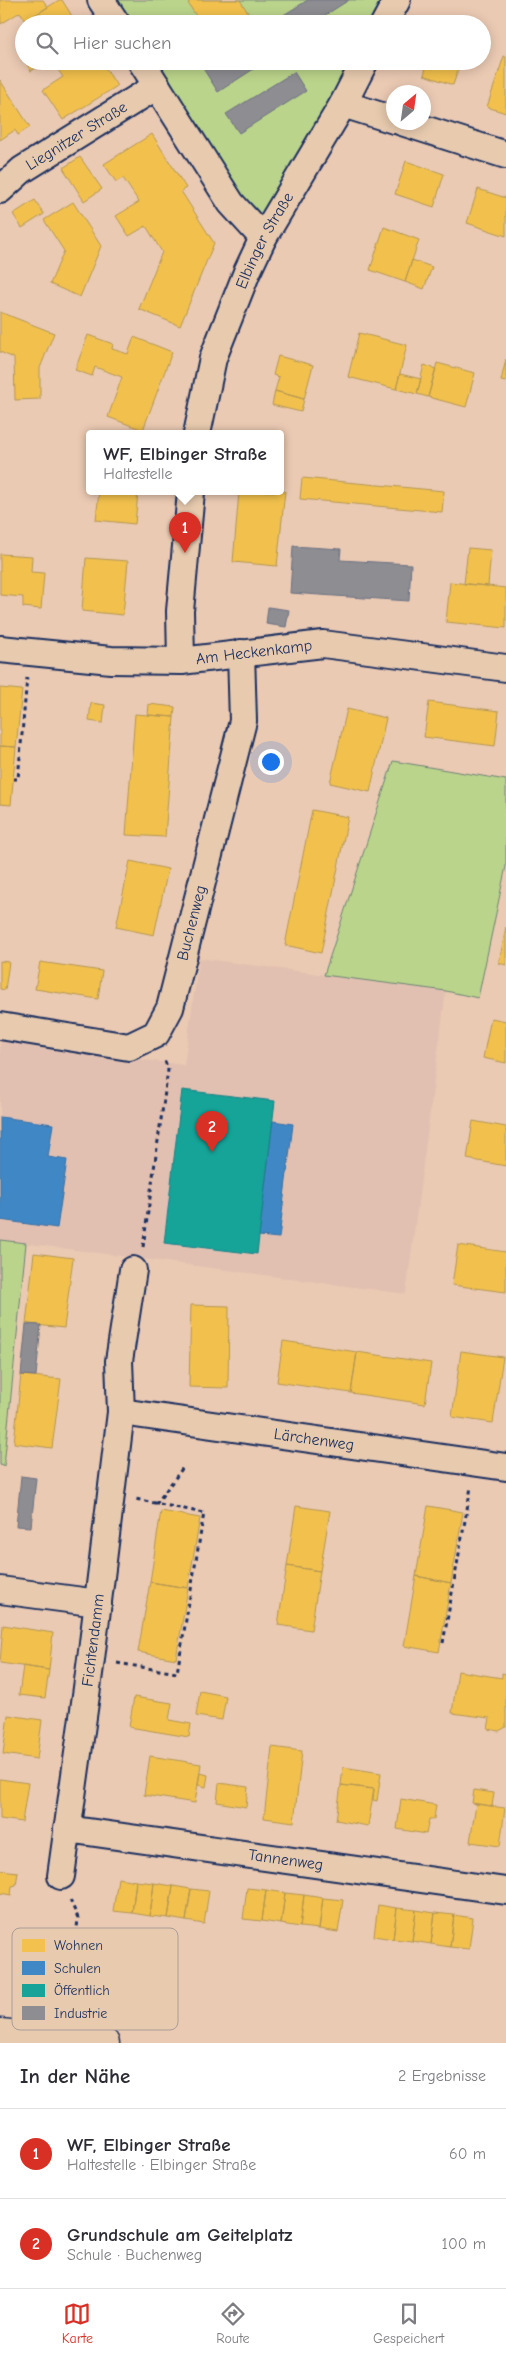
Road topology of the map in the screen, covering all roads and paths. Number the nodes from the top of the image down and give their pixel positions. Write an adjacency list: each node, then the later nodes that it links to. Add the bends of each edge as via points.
1 (102, 0): 3 (street)
2 (397, 0): 4 (street)
3 (111, 15)
4 (389, 15)
5 (147, 70): 7 (street)
6 (360, 70): 8 (street, Elbinger Straße)
7 (157, 86): 12 (street, Liegnitzer Straße, via 22,170); 13 (street, via 231,203)
8 (342, 104): 9 (street); 13 (street, Elbinger Straße)
9 (386, 118)
10 (427, 130): 11 (street)
11 (506, 155)
12 (0, 190)
13 (263, 238): 14 (street, Elbinger Straße, via 213,358)
14 (198, 430)
15 (191, 495): 19 (street, via 180,611)
16 (0, 650): 17 (street, Am Heckenkamp)
17 (29, 652): 19 (street, Am Heckenkamp, via 111,660); 21 (path, via 18,779)
18 (241, 653): 19 (street, Am Heckenkamp); 20 (street, Am Heckenkamp, via 324,644); 23 (street, Buchenweg, via 244,721 170,1008)
19 (181, 661)
20 (506, 668)
21 (13, 779)
22 (0, 1026): 23 (street, via 129,1047)
23 (156, 1034): 24 (path, via 168,1070 144,1244)
24 (133, 1270): 25 (street, Fichtendamm, via 119,1361)
25 (121, 1412): 26 (street, Lärchenweg); 29 (street, Fichtendamm)
26 (475, 1464): 28 (street, Lärchenweg); 33 (path)
27 (184, 1466): 30 (path)
28 (506, 1467)
29 (111, 1493): 30 (path); 32 (street, Fichtendamm)
30 (156, 1504): 34 (path, via 204,1513 177,1673)
31 (0, 1590): 32 (street)
32 (98, 1603): 34 (street, Fichtendamm)
33 (443, 1643)
34 (91, 1659): 35 (street, Fichtendamm)
35 (67, 1829): 36 (street, Fichtendamm); 37 (street, Tannenweg)
36 (61, 1876): 38 (path, via 78,1918)
37 (506, 1891)
38 (77, 1928)
39 (0, 2033): 40 (main road)
40 (69, 2041): 41 (main road)
41 (105, 2043)

